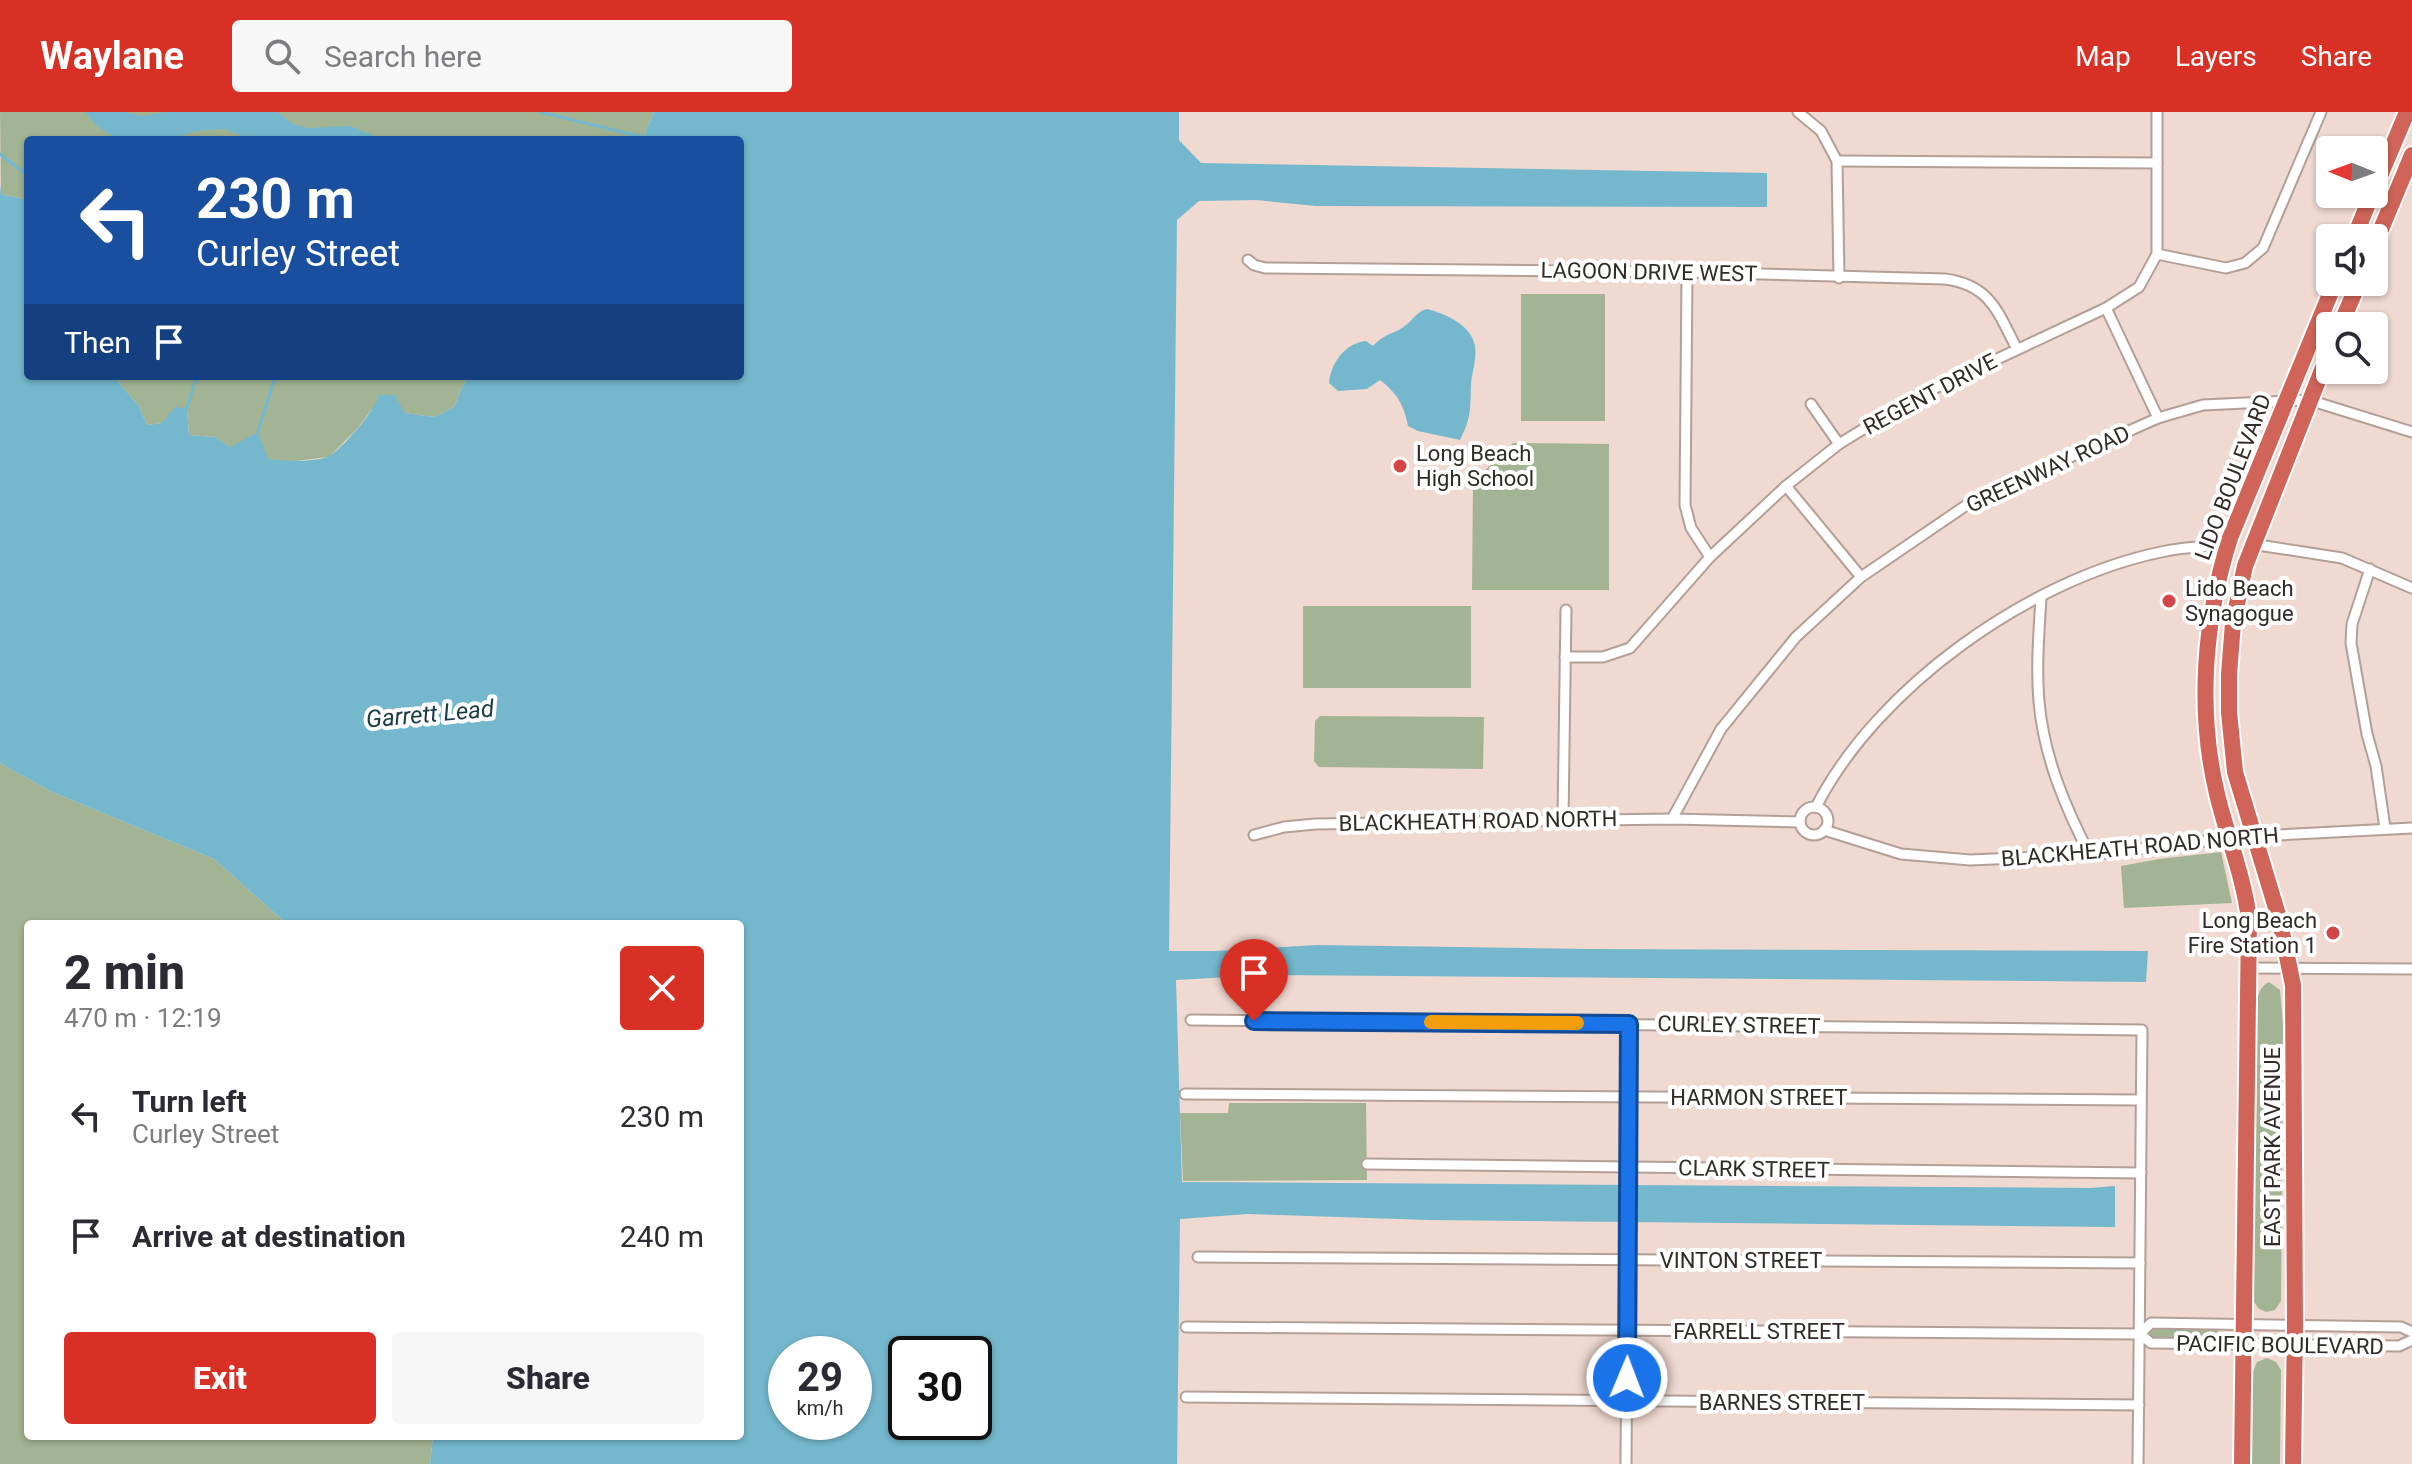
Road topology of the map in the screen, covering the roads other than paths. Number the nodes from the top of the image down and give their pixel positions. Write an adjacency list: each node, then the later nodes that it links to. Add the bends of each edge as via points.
1 (1798, 112): 7 (street, via 1821,131)
2 (2157, 112): 8 (street)
3 (2321, 112): 10 (street, via 2263,248 2245,263 2226,268)
4 (2407, 112): 6 (highway)
5 (2412, 155): 9 (highway)
6 (2388, 157)
7 (1837, 161): 8 (street); 13 (street)
8 (2157, 163): 10 (street)
9 (2383, 224)
10 (2157, 254): 15 (street, REGENT DRIVE, via 2139,287)
11 (1248, 260): 12 (street, LAGOON DRIVE WEST, via 1265,268)
12 (1687, 272): 13 (street, LAGOON DRIVE WEST); 27 (street, via 1685,505 1691,528)
13 (1839, 278): 16 (street, LAGOON DRIVE WEST, via 1969,284 1991,301)
14 (2329, 296): 19 (highway, LIDO BOULEVARD)
15 (2106, 308): 16 (street, REGENT DRIVE); 21 (street)
16 (2017, 349): 23 (street, REGENT DRIVE, via 1914,398)
17 (2316, 383): 18 (highway, LIDO BOULEVARD)
18 (2309, 400): 19 (street, GREENWAY ROAD); 22 (street, GREENWAY ROAD); 25 (highway, LIDO BOULEVARD)
19 (2285, 402): 21 (street, GREENWAY ROAD, via 2203,405); 26 (highway, LIDO BOULEVARD)
20 (1811, 404): 23 (street)
21 (2158, 418): 29 (street, GREENWAY ROAD, via 1974,500)
22 (2412, 432)
23 (1839, 444): 24 (street, REGENT DRIVE)
24 (1786, 486): 27 (street, REGENT DRIVE); 29 (street)
25 (2252, 544): 28 (street, via 2327,554); 42 (highway, LIDO BOULEVARD, via 2233,623 2229,712 2235,772)
26 (2228, 545): 31 (street, via 2140,557); 43 (highway, LIDO BOULEVARD, via 2214,598 2206,700 2213,774)
27 (1710, 557): 33 (street, REGENT DRIVE, via 1630,648 1603,657)
28 (2370, 569): 30 (street); 38 (street, via 2351,643)
29 (1861, 577): 36 (street, GREENWAY ROAD, via 1796,637 1721,729)
30 (2412, 588)
31 (2041, 597): 34 (street, via 1969,640 1904,693 1854,747); 44 (street, via 2038,683 2044,734 2061,793)
32 (1566, 610): 33 (street)
33 (1565, 657): 35 (street)
34 (1816, 807): 37 (street, via 1805,810); 40 (street, via 1827,818)
35 (1563, 819): 36 (street, BLACKHEATH ROAD NORTH); 41 (street, BLACKHEATH ROAD NORTH, via 1315,824)
36 (1672, 819): 37 (street, BLACKHEATH ROAD NORTH)
37 (1800, 822): 40 (street, via 1811,834)
38 (2385, 828): 39 (street, BLACKHEATH ROAD NORTH); 42 (street, BLACKHEATH ROAD NORTH)
39 (2412, 828)
40 (1824, 830): 44 (street, BLACKHEATH ROAD NORTH, via 1901,854 1970,860)
41 (1254, 835)
42 (2253, 836): 43 (street, BLACKHEATH ROAD NORTH); 46 (highway, EAST PARK AVENUE)
43 (2229, 838): 44 (street, BLACKHEATH ROAD NORTH); 45 (highway, EAST PARK AVENUE, via 2247,904)
44 (2090, 855)
45 (2248, 968): 46 (street); 59 (highway, EAST PARK AVENUE)
46 (2290, 968): 47 (street); 60 (highway, EAST PARK AVENUE)
47 (2412, 969)
48 (1191, 1020): 49 (street, CURLEY STREET)
49 (1629, 1024): 51 (street); 52 (street, CURLEY STREET, via 2142,1030)
50 (1185, 1094): 51 (street, HARMON STREET)
51 (1629, 1096): 52 (street, HARMON STREET); 54 (street)
52 (2141, 1100): 55 (street)
53 (1367, 1164): 54 (street, CLARK STREET)
54 (1628, 1173): 55 (street, CLARK STREET); 57 (street)
55 (2141, 1173): 58 (street)
56 (1198, 1257): 57 (street, VINTON STREET)
57 (1628, 1259): 58 (street, VINTON STREET); 62 (street)
58 (2140, 1263): 64 (street)
59 (2243, 1324): 60 (street, PACIFIC BOULEVARD); 64 (street, PACIFIC BOULEVARD, via 2151,1323); 66 (highway, EAST PARK AVENUE)
60 (2295, 1325): 63 (street, PACIFIC BOULEVARD, via 2401,1327); 67 (highway, EAST PARK AVENUE)
61 (1186, 1327): 62 (street, FARRELL STREET)
62 (1627, 1330): 64 (street, FARRELL STREET); 69 (street)
63 (2412, 1332)
64 (2140, 1334): 66 (street, PACIFIC BOULEVARD, via 2151,1343); 70 (street)
65 (2412, 1340): 67 (street, PACIFIC BOULEVARD, via 2399,1346)
66 (2243, 1346): 67 (street, PACIFIC BOULEVARD); 73 (highway, EAST PARK AVENUE)
67 (2294, 1346): 74 (highway, EAST PARK AVENUE)
68 (1186, 1397): 69 (street, BARNES STREET)
69 (1627, 1401): 70 (street, BARNES STREET); 71 (street)
70 (2139, 1405): 72 (street)
71 (1626, 1464)
72 (2138, 1464)
73 (2242, 1464)
74 (2293, 1464)

